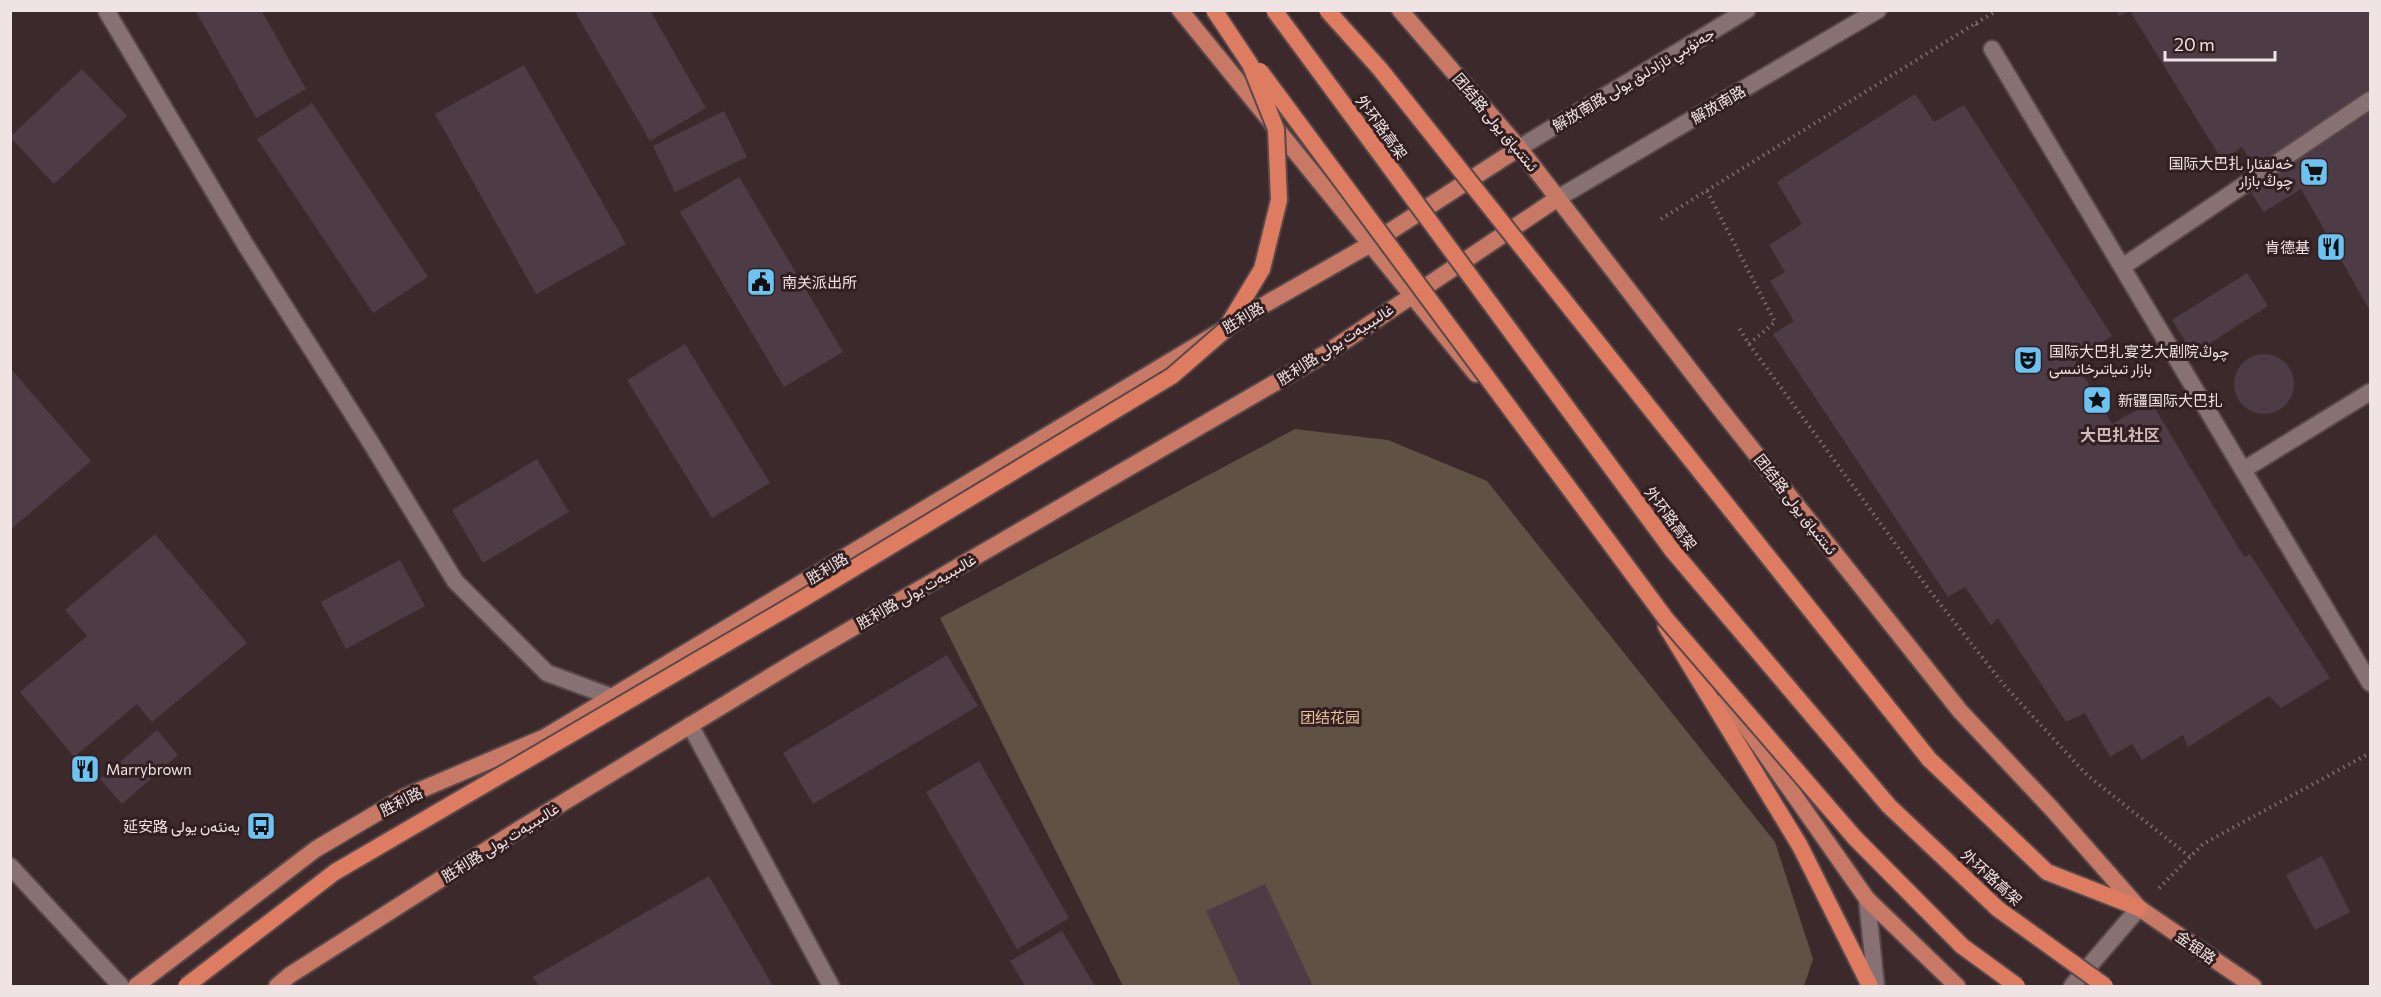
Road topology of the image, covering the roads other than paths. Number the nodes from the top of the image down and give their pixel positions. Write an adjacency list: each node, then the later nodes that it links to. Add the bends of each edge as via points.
1 (1180, 10): 13 (main road)
2 (1214, 10): 18 (highway, bridge); 27 (highway, bridge, via 1250,64 1276,129 1279,200 1262,269 1225,330 1172,376 801,600 335,872)
3 (1274, 10): 35 (highway, 外环路高架, bridge, via 1672,550 1881,797 1998,909)
4 (1327, 10): 24 (highway, bridge, via 1380,69 1929,759 2047,872)
5 (1400, 10): 11 (main road, 团结路 ئىتتىپاق يولى)
6 (1747, 10): 11 (street, 解放南路 جەنۇبىي ئازادلىق يولى)
7 (1878, 10): 12 (street, 解放南路)
8 (107, 12): 20 (street, via 245,244 455,581 547,673)
9 (1992, 49): 14 (street)
10 (2370, 100): 14 (street)
11 (1519, 148): 12 (main road, 团结路 ئىتتىپاق يولى); 13 (main road, 胜利路)
12 (1558, 198): 15 (main road, 胜利路 غالىبىيەت يولى); 24 (main road, 团结路 ئىتتىپاق يولى, via 1960,711)
13 (1369, 245): 15 (main road); 20 (main road, 胜利路)
14 (2122, 267): 17 (street)
15 (1410, 296): 21 (main road, 胜利路 غالىبىيەت يولى, via 1328,352); 23 (main road, via 1616,542)
16 (2370, 393): 17 (street)
17 (2243, 470): 19 (street)
18 (1639, 582): 30 (highway, bridge, via 1800,846); 33 (highway, bridge, via 1666,619 1855,838 1962,946)
19 (2370, 683)
20 (612, 697): 26 (main road, 胜利路, via 544,738 404,797 316,849)
21 (690, 725): 28 (main road, 胜利路 غالىبىيەت يولى, via 518,830); 29 (street)
22 (10, 866): 25 (street)
23 (1867, 899): 31 (street); 32 (main road)
24 (2139, 908): 34 (street); 36 (main road, 金银路)
25 (121, 987)
26 (136, 987)
27 (186, 987)
28 (277, 987)
29 (831, 987)
30 (1870, 987)
31 (1876, 987)
32 (1957, 987)
33 (2017, 987)
34 (2072, 987)
35 (2105, 987)
36 (2253, 987)

